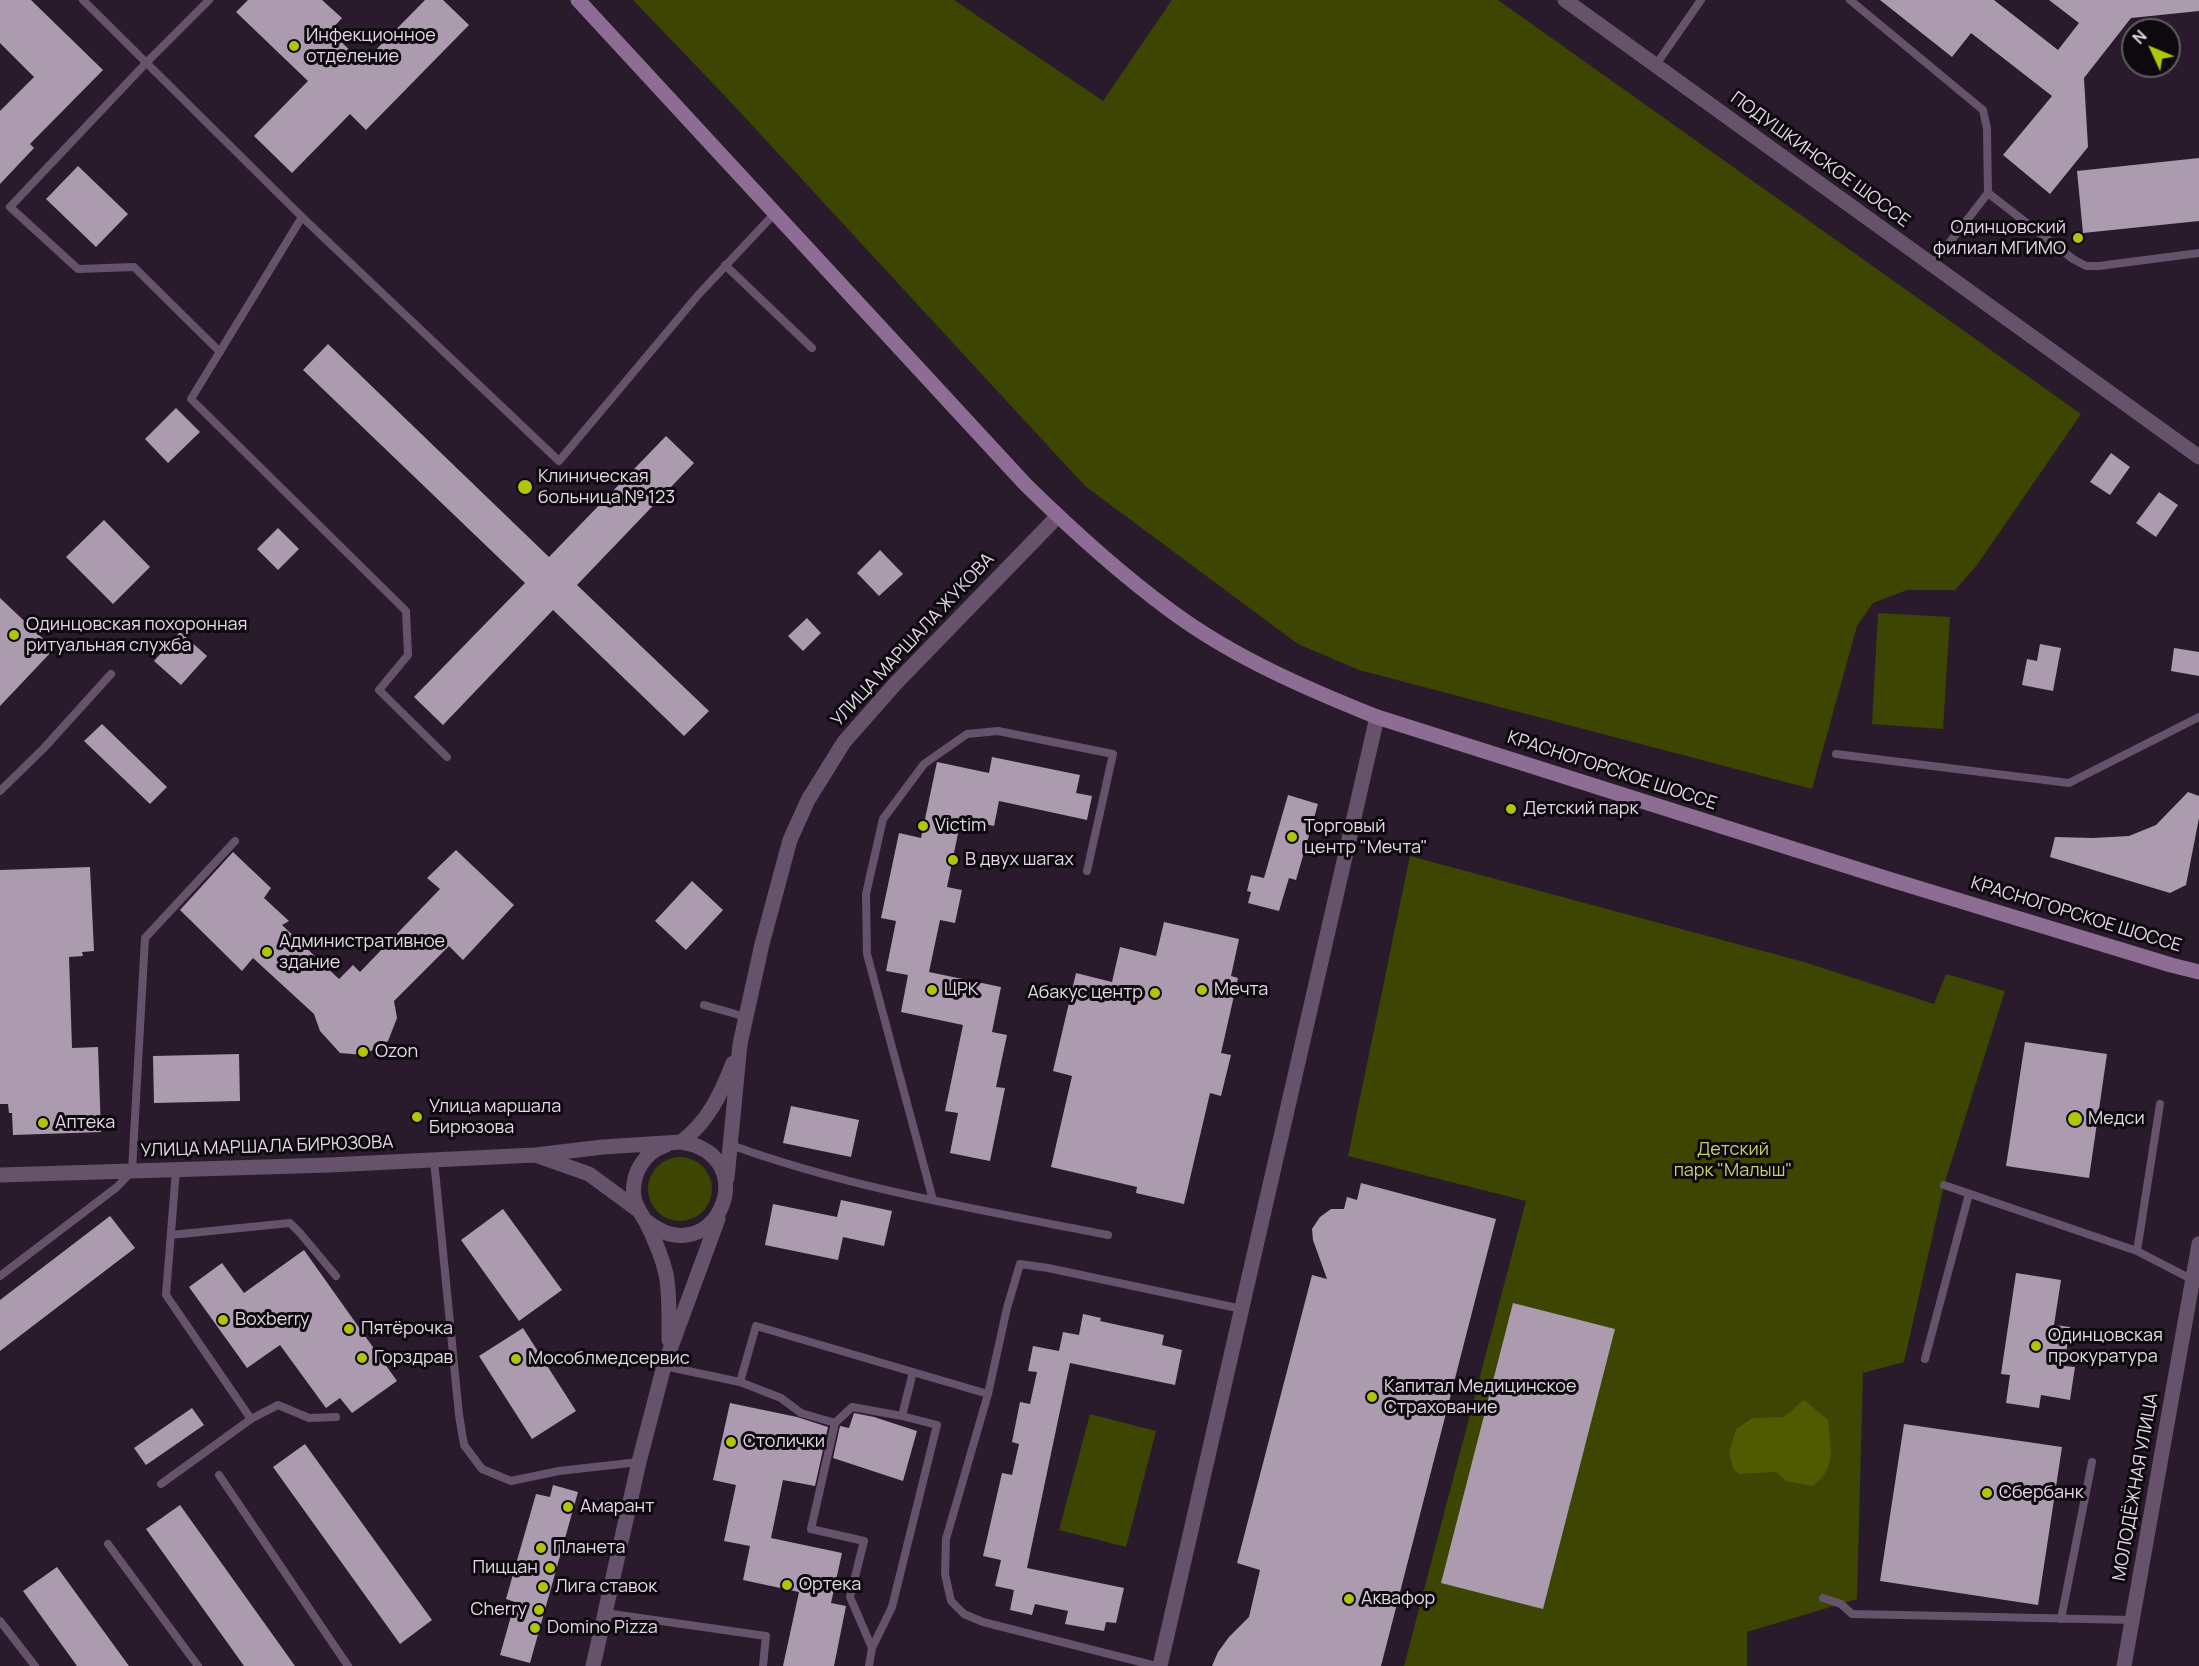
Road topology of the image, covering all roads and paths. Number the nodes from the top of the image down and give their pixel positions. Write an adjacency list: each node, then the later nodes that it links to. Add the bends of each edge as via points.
1 (83, 0): 7 (lane)
2 (209, 0): 7 (lane)
3 (578, 0): 10 (main road, КРАСНОГОРСКОЕ ШОССЕ)
4 (1565, 0): 8 (street, ПОДУШКИНСКОЕ ШОССЕ)
5 (1701, 0): 8 (lane)
6 (1850, 0): 9 (lane, via 1983,110)
7 (147, 62): 11 (lane); 16 (lane, via 10,207 78,269 134,267)
8 (1655, 66): 14 (street, ПОДУШКИНСКОЕ ШОССЕ)
9 (1988, 193): 12 (lane, via 2086,266); 14 (lane)
10 (775, 213): 13 (lane); 18 (main road, КРАСНОГОРСКОЕ ШОССЕ)
11 (302, 217): 13 (lane, via 560,461); 16 (lane)
12 (2199, 253)
13 (724, 265): 15 (lane)
14 (1932, 265): 17 (street, ПОДУШКИНСКОЕ ШОССЕ)
15 (812, 348)
16 (220, 352): 23 (lane, via 191,399 406,611 408,655 379,690)
17 (2199, 457)
18 (1058, 516): 20 (main road, КРАСНОГОРСКОЕ ШОССЕ, via 1145,590 1209,636 1314,692); 29 (street, УЛИЦА МАРШАЛА ЖУКОВА, via 896,683 844,742 814,790 790,840)
19 (111, 674): 24 (lane)
20 (1377, 717): 27 (main road, КРАСНОГОРСКОЕ ШОССЕ, via 1885,878); 52 (street)
21 (2199, 717): 22 (lane, via 2069,783)
22 (1836, 754)
23 (447, 757)
24 (0, 791)
25 (235, 841): 37 (lane, via 145,938)
26 (1087, 871): 42 (lane, via 1113,754 998,731 967,734 924,764 883,819 866,894 867,954)
27 (2199, 972)
28 (704, 1005): 29 (lane)
29 (746, 1017): 30 (street, УЛИЦА МАРШАЛА ЖУКОВА)
30 (740, 1044): 32 (street, via 713,1107); 33 (street, УЛИЦА МАРШАЛА ЖУКОВА)
31 (2160, 1104): 48 (lane)
32 (678, 1143): 34 (street, УЛИЦА МАРШАЛА БИРЮЗОВА); 40 (street, via 692,1144 712,1155 720,1164); 44 (street, via 651,1152 636,1173 634,1198)
33 (730, 1145): 40 (street, УЛИЦА МАРШАЛА ЖУКОВА); 42 (lane)
34 (535, 1155): 35 (street, УЛИЦА МАРШАЛА БИРЮЗОВА); 44 (street, via 588,1174)
35 (435, 1160): 36 (street, УЛИЦА МАРШАЛА БИРЮЗОВА); 62 (lane, via 464,1445 482,1469 511,1481)
36 (176, 1170): 37 (street, УЛИЦА МАРШАЛА БИРЮЗОВА); 45 (lane)
37 (132, 1171): 38 (street, УЛИЦА МАРШАЛА БИРЮЗОВА); 49 (lane, via 117,1187)
38 (0, 1175)
39 (1944, 1185): 41 (lane)
40 (727, 1186): 43 (street)
41 (1970, 1194): 48 (lane); 54 (lane)
42 (933, 1200): 46 (lane)
43 (721, 1211): 44 (street, via 704,1229 680,1236 655,1229); 53 (street)
44 (642, 1215): 53 (street, via 666,1273)
45 (171, 1235): 50 (lane, via 290,1223); 60 (lane, via 166,1295)
46 (1108, 1236)
47 (2199, 1244): 51 (street, МОЛОДЁЖНАЯ УЛИЦА)
48 (2137, 1251): 51 (lane)
49 (0, 1276)
50 (336, 1276)
51 (2196, 1282): 70 (street, МОЛОДЁЖНАЯ УЛИЦА)
52 (1242, 1309): 57 (lane, via 1020,1264 1006,1308); 79 (street)
53 (667, 1359): 56 (lane); 62 (street)
54 (1925, 1359)
55 (913, 1372): 56 (lane, via 756,1326); 57 (lane); 58 (lane)
56 (740, 1382): 61 (lane, via 781,1398 801,1413)
57 (988, 1394): 79 (lane, via 946,1539 945,1574 951,1601 964,1614 983,1622)
58 (902, 1416): 61 (lane, via 852,1407); 72 (lane, via 937,1425 892,1608)
59 (336, 1417): 60 (lane, via 309,1418 278,1405)
60 (251, 1419): 65 (lane)
61 (836, 1423): 72 (lane, via 811,1529 864,1541 850,1597)
62 (639, 1462): 68 (street)
63 (2092, 1462): 69 (lane)
64 (219, 1475): 75 (lane)
65 (161, 1484)
66 (108, 1544): 74 (lane)
67 (1823, 1598): 69 (lane, via 1841,1604 1852,1614)
68 (604, 1613): 76 (street); 77 (lane, via 766,1636)
69 (2061, 1619): 70 (lane)
70 (2132, 1620): 80 (street, МОЛОДЁЖНАЯ УЛИЦА)
71 (0, 1621): 73 (lane)
72 (872, 1648): 78 (lane)
73 (35, 1666)
74 (198, 1666)
75 (348, 1666)
76 (593, 1666)
77 (763, 1666)
78 (869, 1666)
79 (1158, 1666)
80 (2124, 1666)

